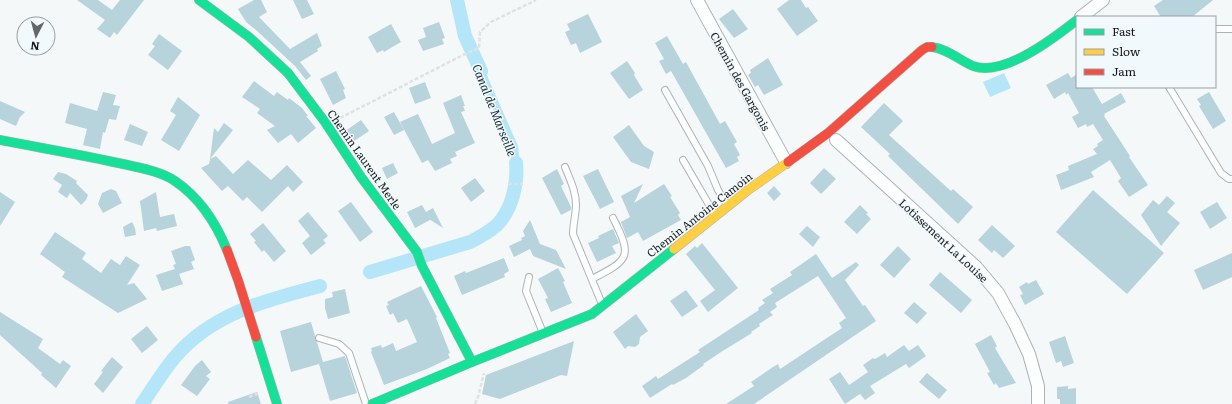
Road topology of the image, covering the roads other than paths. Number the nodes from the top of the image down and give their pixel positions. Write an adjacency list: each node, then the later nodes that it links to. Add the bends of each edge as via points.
1 (199, 0): 24 (street, Chemin Laurent Merle, via 249,37 288,73 417,252 422,266)
2 (697, 0): 13 (street, Chemin des Gargonis)
3 (1103, 0): 4 (street)
4 (1082, 16)
5 (1076, 21): 13 (street, Chemin Antoine Camoin, via 1045,44 1022,57 990,67 976,66 939,47 927,47 828,133)
6 (1216, 29): 7 (lane)
7 (1232, 29)
8 (1170, 88): 15 (lane, via 1221,173)
9 (666, 90): 16 (lane)
10 (0, 140): 25 (street, via 150,171 173,179 196,197 226,247)
11 (836, 140): 28 (street, Lotissement La Louise, via 976,267 998,293 1029,354 1038,386)
12 (683, 160): 17 (lane)
13 (786, 162): 16 (street, Chemin Antoine Camoin)
14 (565, 168): 20 (lane, via 574,190 576,206 572,234)
15 (1232, 179)
16 (728, 207): 17 (street, Chemin Antoine Camoin)
17 (716, 216): 21 (street, Chemin Antoine Camoin)
18 (613, 218): 20 (lane, via 624,239 626,252 615,267)
19 (529, 277): 22 (lane, via 526,291)
20 (592, 279): 21 (lane)
21 (603, 306): 22 (street, Chemin Antoine Camoin, via 582,319)
22 (544, 334): 24 (street, Chemin Antoine Camoin)
23 (319, 338): 26 (lane, via 339,344 349,353)
24 (476, 360): 27 (street, Chemin Antoine Camoin)
25 (277, 404)
26 (366, 404)
27 (372, 404)
28 (1038, 404)

